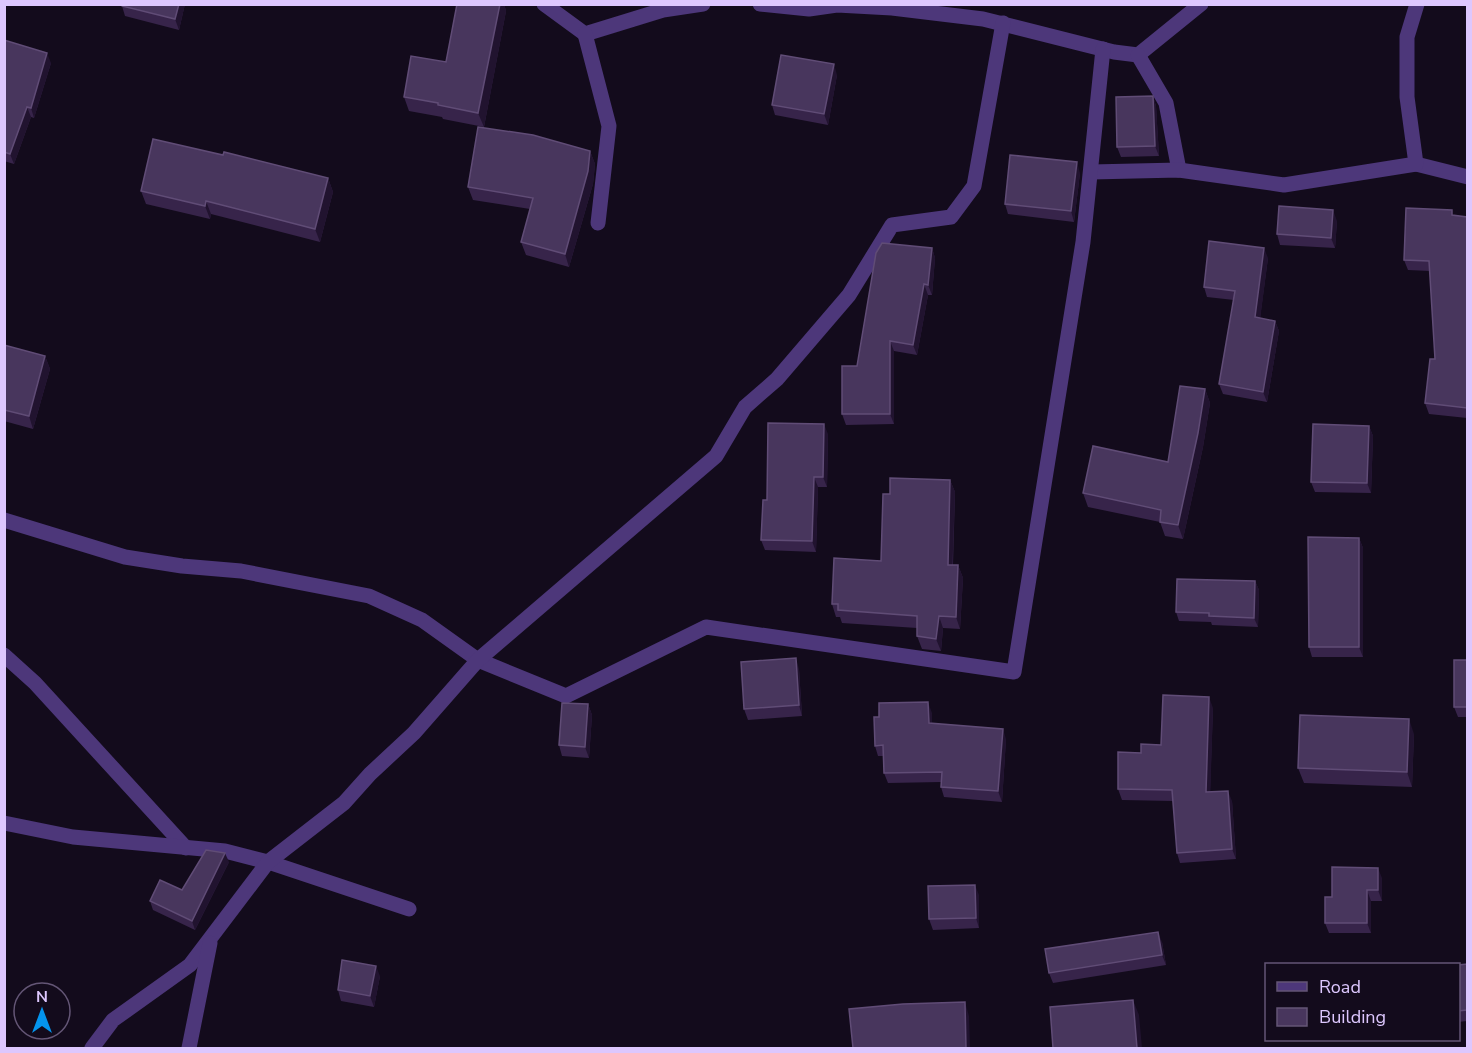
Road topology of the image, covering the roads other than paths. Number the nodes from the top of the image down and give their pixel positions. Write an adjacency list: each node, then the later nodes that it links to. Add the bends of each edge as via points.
1 (544, 4): 7 (street)
2 (703, 4): 7 (street, via 663,10)
3 (760, 4): 6 (street, via 809,9 837,5 892,8)
4 (1202, 4): 9 (street)
5 (1418, 4): 10 (street, via 1407,37 1407,97)
6 (1004, 23): 8 (street); 17 (street, via 974,186 951,217 892,225 849,296 777,379 745,407 716,456)
7 (585, 34): 14 (street, via 609,126)
8 (1104, 49): 9 (street); 12 (street)
9 (1138, 55): 11 (street, via 1166,103)
10 (1416, 164): 11 (street, via 1284,185); 13 (street)
11 (1179, 170): 12 (street)
12 (1091, 172): 17 (street, via 1014,672 706,627 566,696)
13 (1467, 177)
14 (598, 223)
15 (4, 520): 17 (street, via 125,557 241,571 369,596 422,620)
16 (4, 655): 19 (street, via 35,683)
17 (478, 660): 20 (street, via 414,733 344,803)
18 (4, 823): 19 (street, via 73,837)
19 (186, 848): 20 (street, via 225,851)
20 (268, 862): 21 (street); 22 (street)
21 (409, 909)
22 (211, 938): 23 (street, via 189,965 113,1020); 24 (street)
23 (92, 1048)
24 (189, 1048)

